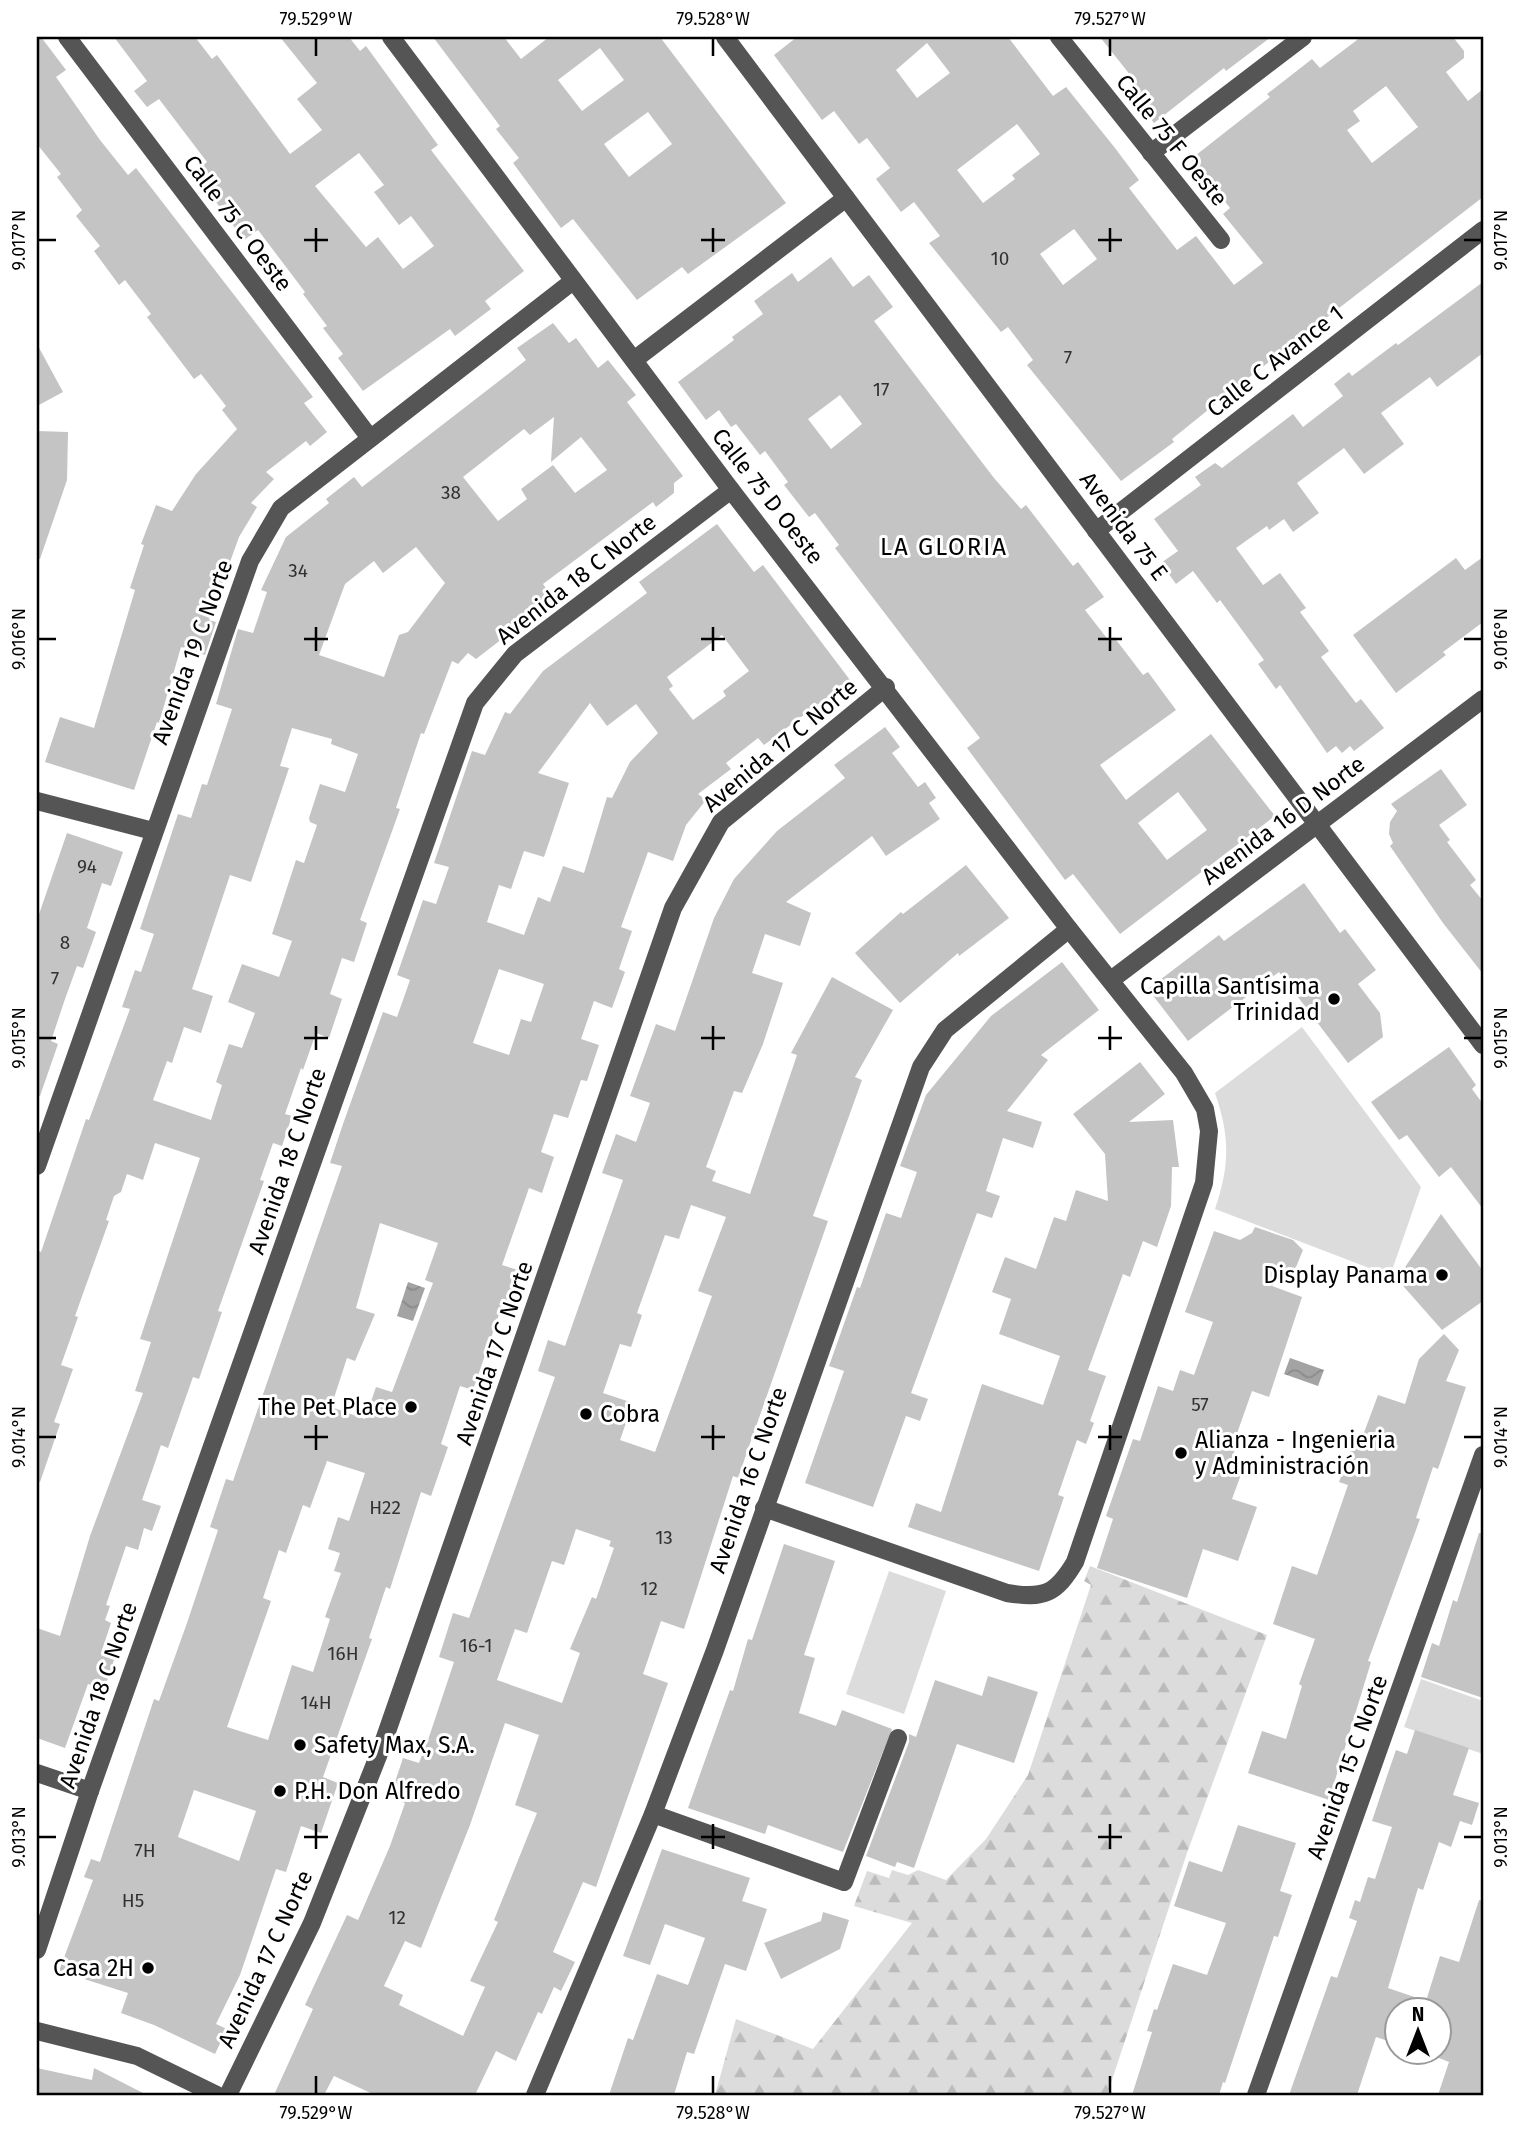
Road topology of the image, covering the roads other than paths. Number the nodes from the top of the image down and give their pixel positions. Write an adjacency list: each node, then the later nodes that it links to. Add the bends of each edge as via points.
1 (67, 37): 12 (street, Calle 75 C Oeste)
2 (391, 37): 10 (street, Calle 75 D Oeste)
3 (725, 37): 7 (street, Avenida 75 E)
4 (1059, 37): 6 (street, Calle 75 F Oeste)
5 (1303, 37): 6 (street)
6 (1151, 153): 9 (street, Calle 75 F Oeste)
7 (846, 198): 11 (street); 14 (street, Avenida 75 E)
8 (1483, 230): 14 (street, Calle C Avance 1)
9 (1221, 240)
10 (573, 281): 11 (street, Calle 75 D Oeste); 12 (street, Avenida 19 C Norte)
11 (634, 360): 13 (street, Calle 75 D Oeste)
12 (370, 438): 19 (street, Avenida 19 C Norte, via 281,508 250,561)
13 (731, 490): 15 (street, Calle 75 D Oeste); 28 (street, Avenida 18 C Norte, via 515,654 475,703)
14 (1096, 531): 18 (street, Avenida 75 E)
15 (886, 687): 20 (street, Calle 75 D Oeste); 33 (street, Avenida 17 C Norte, via 721,822 673,908 382,1746 312,1923)
16 (1483, 699): 18 (street, Avenida 16 D Norte)
17 (37, 801): 19 (street)
18 (1320, 824): 21 (street, Avenida 16 D Norte); 22 (street, Avenida 75 E)
19 (153, 831): 23 (street, Avenida 19 C Norte)
20 (1069, 929): 21 (street, Calle 75 D Oeste); 25 (street, Avenida 16 C Norte, via 945,1030 921,1067)
21 (1111, 980): 25 (street, Calle 75 D Oeste, via 1197,1092 1209,1131 1208,1156 1204,1183 1065,1580 1051,1593 1029,1597 1007,1593)
22 (1483, 1045)
23 (37, 1166)
24 (1483, 1455): 35 (street, Avenida 15 C Norte)
25 (764, 1508): 29 (street, Avenida 16 C Norte)
26 (898, 1738): 29 (street, via 844,1882)
27 (37, 1773): 28 (street)
28 (90, 1791): 30 (street, Avenida 18 C Norte)
29 (653, 1814): 34 (street, Avenida 16 C Norte)
30 (37, 1950)
31 (37, 2031): 32 (street, via 137,2056)
32 (217, 2095)
33 (228, 2095)
34 (534, 2095)
35 (1256, 2095)

